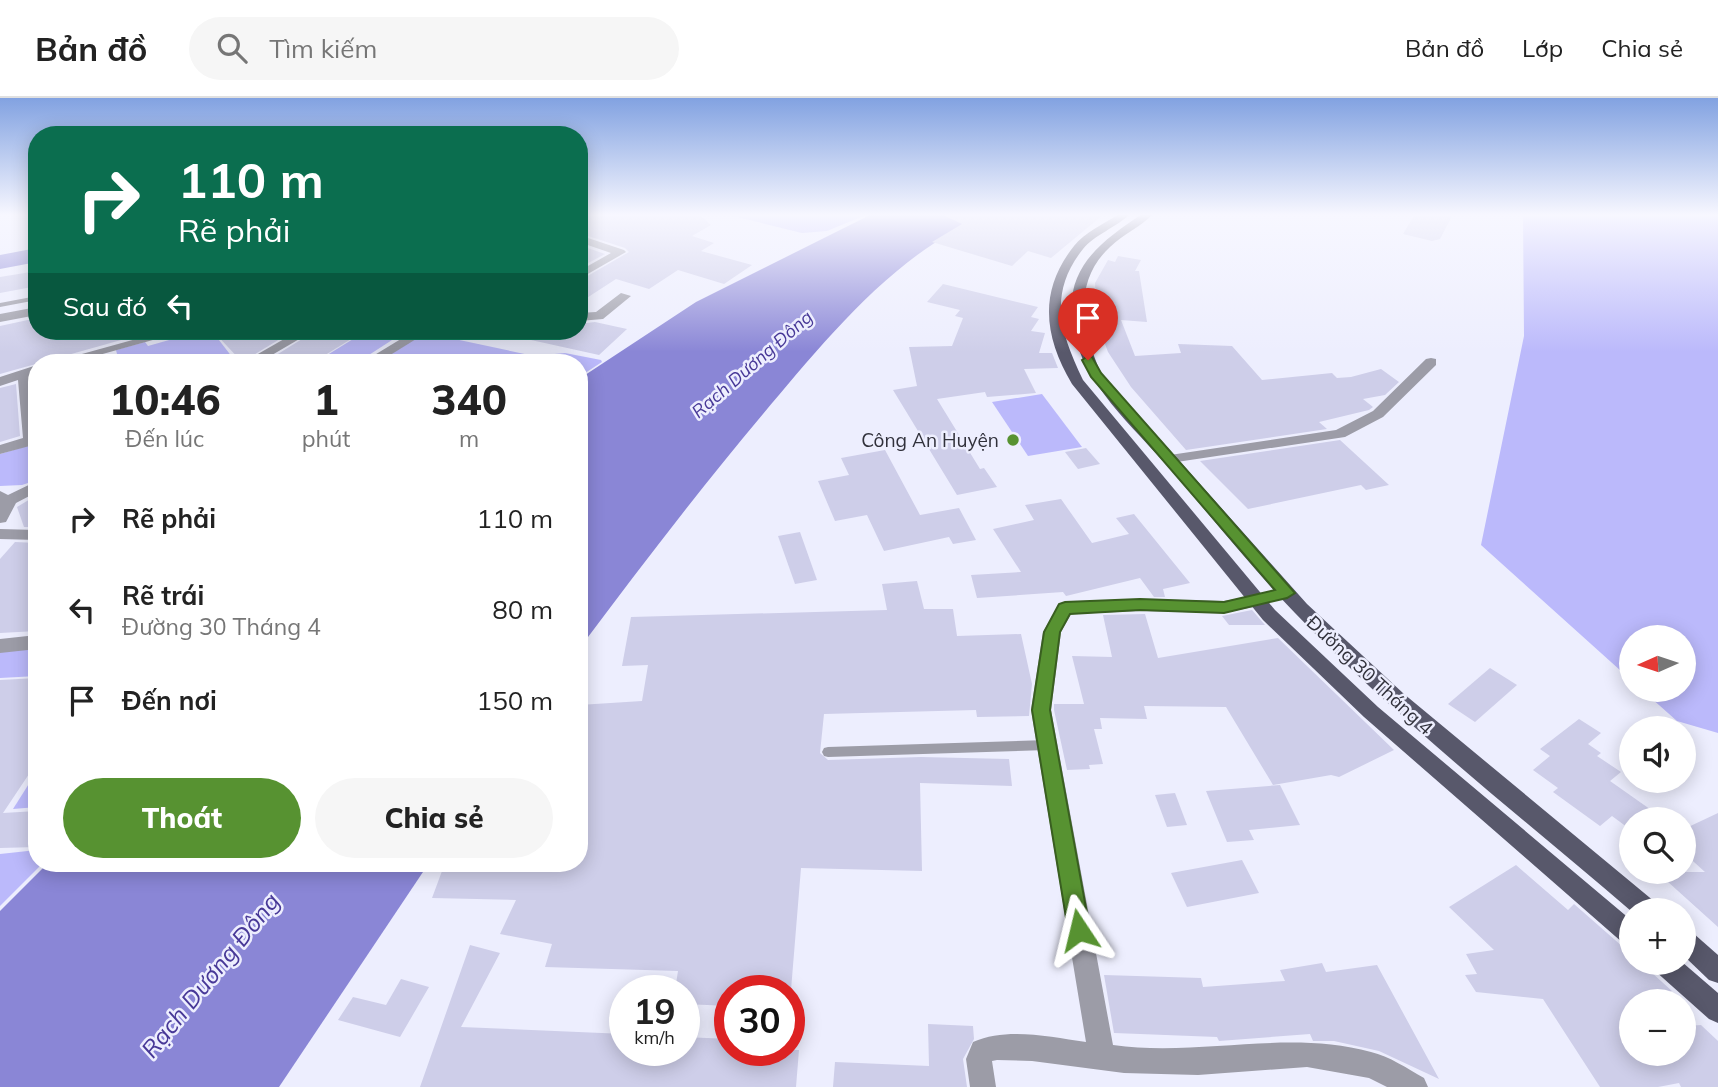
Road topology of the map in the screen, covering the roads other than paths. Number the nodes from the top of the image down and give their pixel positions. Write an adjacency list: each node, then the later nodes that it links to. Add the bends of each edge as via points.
1 (606, 260): 4 (street)
2 (1071, 260): 20 (main road, Đường 30 Tháng 4, via 1058,283 1053,312 1060,346)
3 (1093, 260): 19 (main road, Đường 30 Tháng 4, via 1081,280 1075,315 1081,346)
4 (588, 271)
5 (625, 296): 9 (street, via 599,316)
6 (28, 299): 7 (lane)
7 (0, 304)
8 (28, 313): 10 (street)
9 (588, 317)
10 (0, 318)
11 (144, 340): 14 (street)
12 (291, 340): 15 (street)
13 (408, 340): 16 (street)
14 (90, 354)
15 (265, 354)
16 (384, 354)
17 (1430, 362): 24 (street, via 1378,414 1340,434)
18 (28, 372): 21 (street)
19 (1095, 374): 20 (main road); 24 (main road, Đường 30 Tháng 4)
20 (1074, 377): 31 (main road, Đường 30 Tháng 4)
21 (0, 382)
22 (28, 442): 23 (street)
23 (0, 450)
24 (1170, 459): 30 (main road, Đường 30 Tháng 4)
25 (28, 489): 26 (street)
26 (4, 498): 27 (street, via 8,510)
27 (0, 518)
28 (0, 534): 29 (street)
29 (28, 535)
30 (1287, 593): 31 (main road); 36 (main road, Đường 30 Tháng 4, via 1397,699)
31 (1257, 601): 34 (street, via 1224,607 1065,608 1052,632 1041,710); 37 (main road, Đường 30 Tháng 4, via 1371,712)
32 (28, 643): 33 (street)
33 (0, 646)
34 (1047, 745): 35 (lane); 42 (street)
35 (828, 752)
36 (1633, 898)
37 (1619, 925)
38 (1696, 952): 39 (main road)
39 (1718, 971)
40 (1678, 975): 41 (main road)
41 (1718, 1010)
42 (1102, 1058): 43 (street, via 1032,1048 987,1048 979,1059); 44 (street, via 1198,1062 1307,1054 1372,1065)
43 (983, 1087)
44 (1415, 1087)

